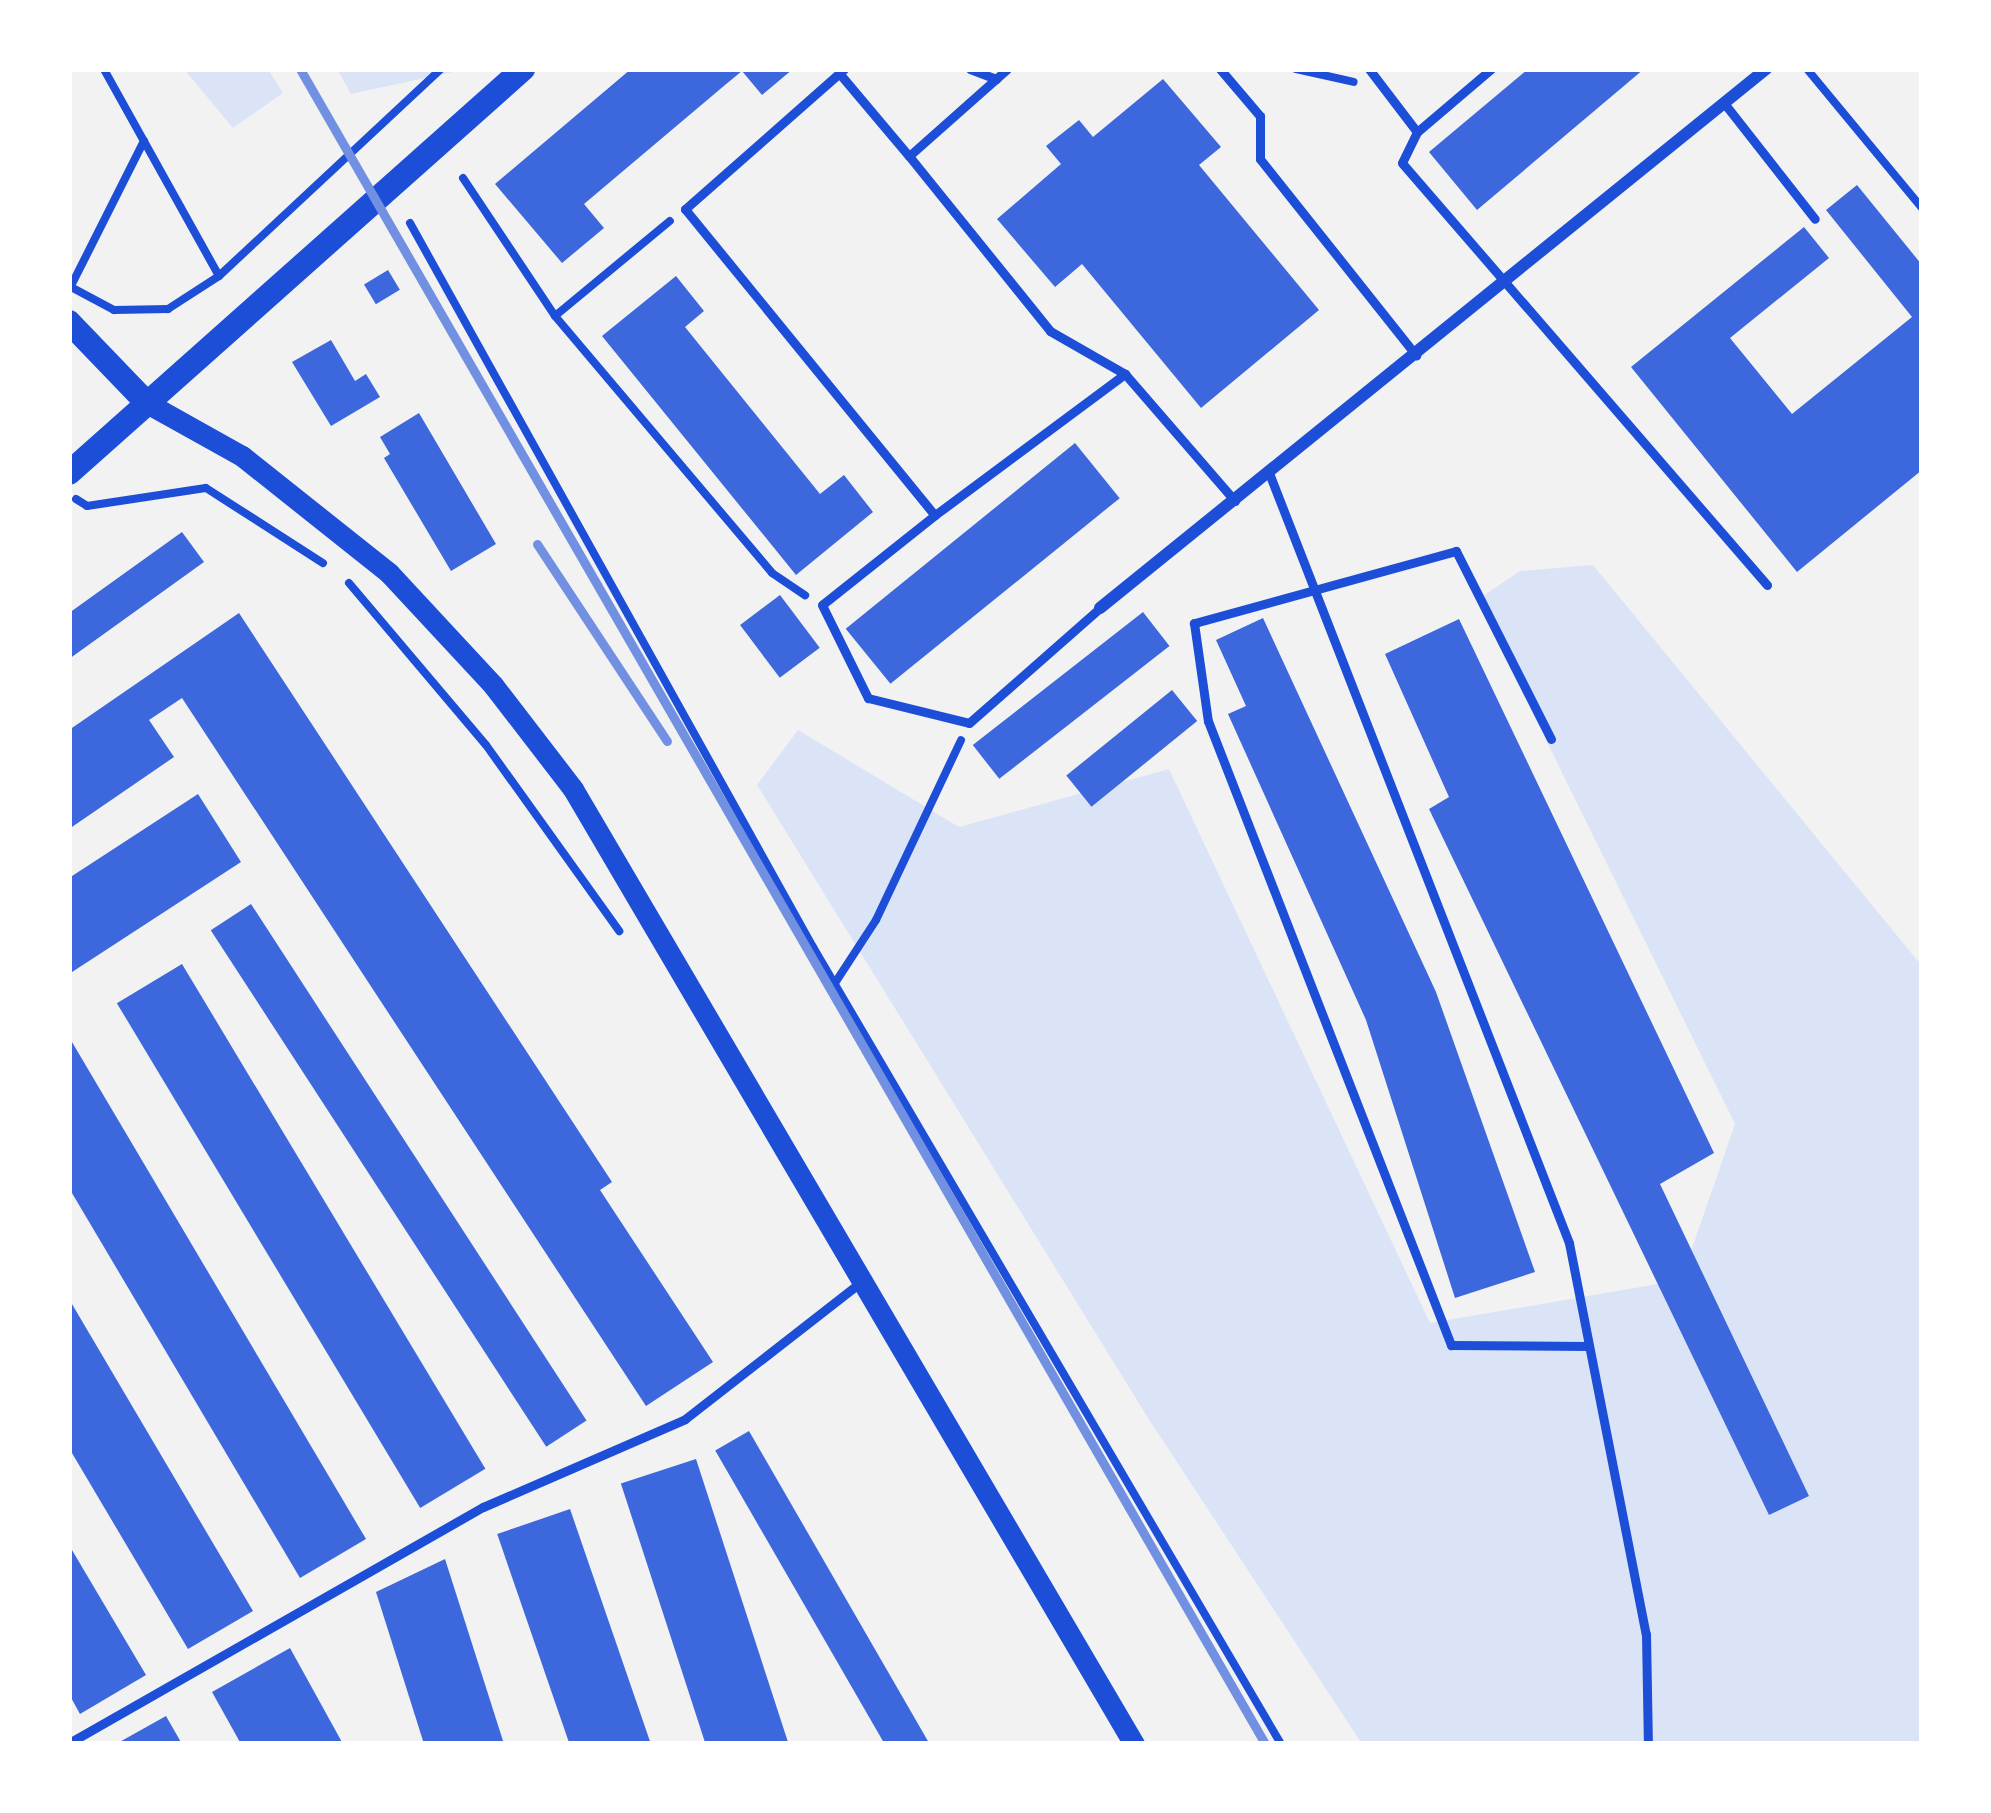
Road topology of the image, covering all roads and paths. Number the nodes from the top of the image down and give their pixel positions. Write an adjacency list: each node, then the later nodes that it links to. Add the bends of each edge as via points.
1 (104, 69): 15 (path)
2 (441, 69): 22 (path)
3 (524, 69): 29 (main road)
4 (970, 69): 12 (lane)
5 (1006, 69): 12 (lane)
6 (1220, 69): 27 (lane, via 1261,116 1260,160)
7 (1370, 69): 14 (lane)
8 (1491, 69): 14 (lane)
9 (1766, 69): 13 (street)
10 (1807, 69): 18 (path)
11 (842, 71): 16 (lane); 19 (lane)
12 (996, 79): 16 (lane)
13 (1724, 103): 20 (lane); 23 (street)
14 (1417, 132): 23 (lane, via 1402,164)
15 (144, 141): 22 (path); 24 (path)
16 (909, 156): 28 (lane, via 1049,332)
17 (463, 178): 25 (path)
18 (1922, 208)
19 (685, 209): 25 (path); 34 (lane)
20 (1814, 218)
21 (410, 223): 44 (path)
22 (219, 276): 24 (path, via 168,309 114,310)
23 (1509, 278): 27 (street); 37 (lane)
24 (71, 284)
25 (554, 316): 39 (path, via 772,573)
26 (69, 322): 29 (main road)
27 (1416, 355): 31 (street)
28 (1125, 374): 32 (lane); 34 (lane)
29 (147, 403): 30 (main road); 45 (street, via 321,512 494,685 574,789)
30 (69, 473)
31 (1269, 473): 32 (street); 38 (lane)
32 (1235, 501): 40 (street)
33 (86, 506): 35 (path, via 206,488)
34 (935, 515): 39 (lane)
35 (329, 566)
36 (346, 578): 43 (path, via 486,745)
37 (1767, 585)
38 (1315, 591): 42 (lane, via 1456,551); 46 (lane, via 1569,1243); 46 (lane, via 1194,623 1208,721 1451,1346)
39 (822, 605): 41 (lane, via 868,698)
40 (1100, 608): 41 (lane)
41 (969, 723): 44 (path, via 876,920)
42 (1551, 739)
43 (625, 939)
44 (835, 983): 49 (path)
45 (862, 1281): 47 (lane, via 685,1418 483,1507); 48 (street)
46 (1589, 1346): 50 (lane, via 1646,1634)
47 (69, 1743)
48 (1134, 1744)
49 (1281, 1744)
50 (1648, 1744)

